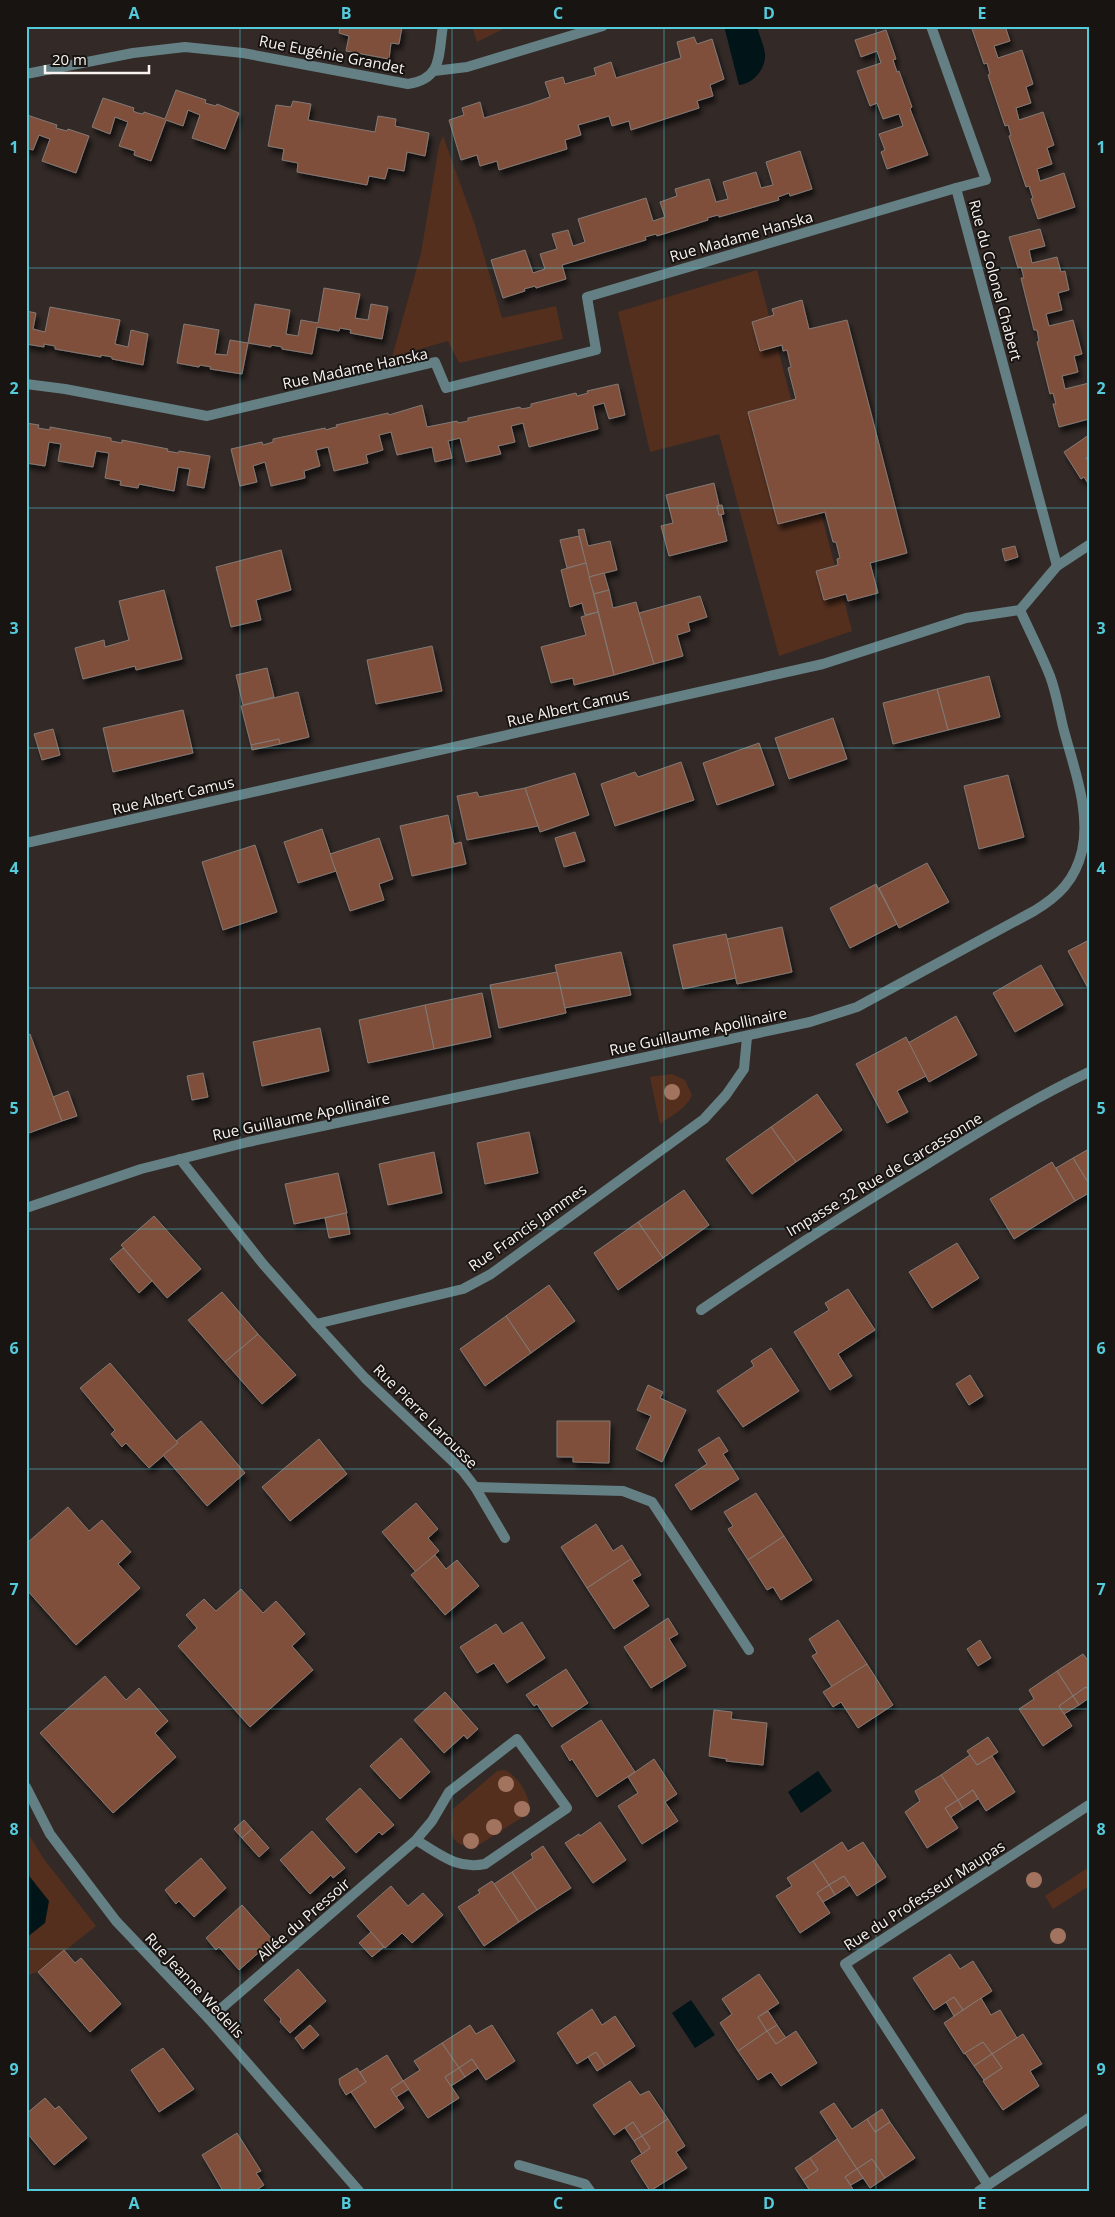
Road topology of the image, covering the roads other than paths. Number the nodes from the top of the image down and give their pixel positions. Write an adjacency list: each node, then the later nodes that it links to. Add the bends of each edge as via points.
1 (444, 26): 4 (street)
2 (603, 26): 4 (street, via 467,67)
3 (931, 26): 6 (street, Rue du Colonel Chabert, via 986,180)
4 (434, 71): 5 (street, Rue Eugénie Grandet, via 424,81 408,84 243,53 185,47 133,53)
5 (26, 74)
6 (956, 188): 7 (street, Rue Madame Hanska, via 587,297 596,350 446,388 435,362 207,416); 9 (street, Rue du Colonel Chabert)
7 (26, 384)
8 (1089, 546): 9 (street)
9 (1057, 566): 10 (street)
10 (1020, 610): 11 (street, Rue Albert Camus, via 966,618 823,664); 12 (street, Rue Guillaume Apollinaire, via 1051,678 1083,808 1085,832 1075,871 1053,900 857,1006 810,1022)
11 (26, 843)
12 (748, 1037): 14 (street, Rue Guillaume Apollinaire); 17 (street, Rue Francis Jammes, via 744,1068 704,1119 491,1274 463,1289)
13 (1089, 1072): 16 (street, Impasse 32 Rue de Carcassonne, via 904,1178 780,1255)
14 (180, 1159): 15 (street, Rue Guillaume Apollinaire); 17 (street, via 263,1264)
15 (26, 1208)
16 (701, 1310)
17 (316, 1324): 18 (street, Rue Pierre Larousse, via 365,1378 462,1470)
18 (475, 1487): 19 (street, Rue Pierre Larousse); 20 (street, via 623,1491 652,1502)
19 (505, 1538)
20 (749, 1650)
21 (26, 1787): 24 (street, Rue Jeanne Wedells, via 50,1834 116,1921)
22 (1089, 1805): 27 (street, Rue du Professeur Maupas, via 845,1964)
23 (416, 1840): 23 (street, Allée du Pressoir, via 452,1861 471,1867 485,1864 567,1808 517,1740 449,1792); 24 (street, Allée du Pressoir)
24 (209, 2019): 28 (street, Rue Jeanne Wedells)
25 (1089, 2118): 27 (street)
26 (518, 2165): 29 (street, via 585,2184)
27 (988, 2185): 30 (street)
28 (359, 2191)
29 (590, 2191)
30 (979, 2191)

